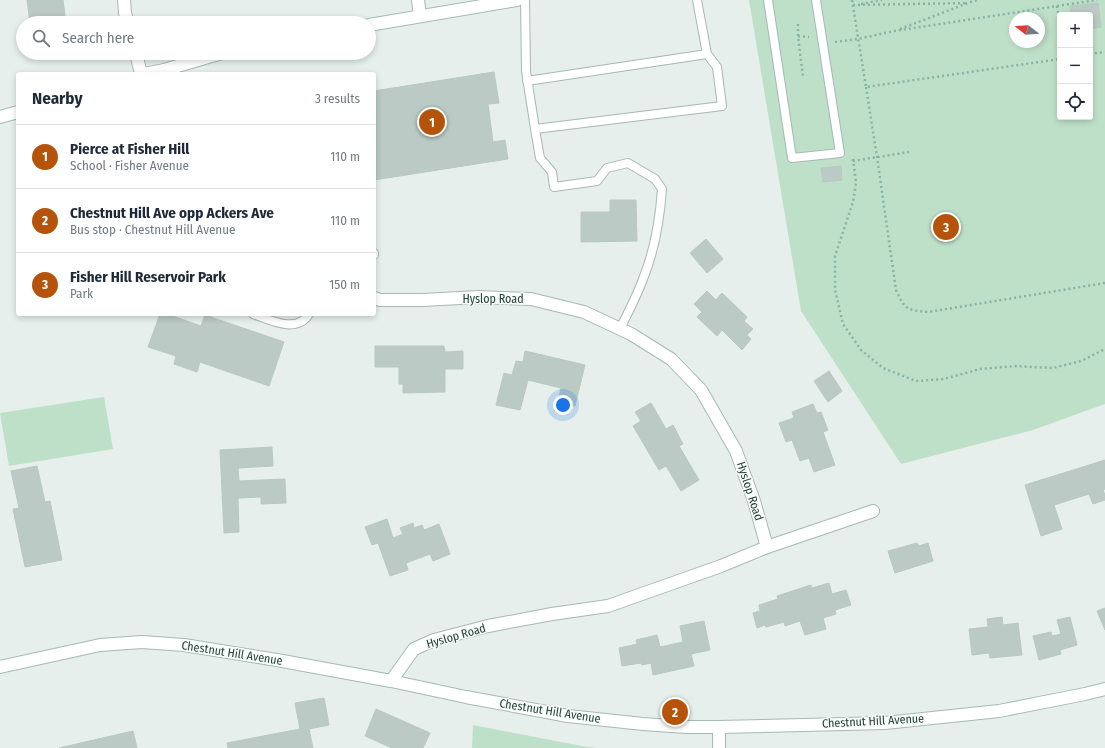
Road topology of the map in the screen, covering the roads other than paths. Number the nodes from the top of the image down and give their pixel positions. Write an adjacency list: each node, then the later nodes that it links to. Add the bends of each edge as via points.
1 (124, 0): 9 (street)
2 (418, 0): 10 (street)
3 (517, 0): 8 (street)
4 (525, 0): 17 (lane)
5 (697, 0): 12 (lane)
6 (768, 0): 7 (lane, via 792,158 840,153)
7 (816, 0)
8 (482, 3): 10 (street)
9 (126, 16)
10 (420, 16): 11 (street)
11 (376, 24)
12 (707, 54): 17 (lane); 20 (lane, via 717,67 722,106)
13 (138, 60): 15 (street)
14 (198, 60): 16 (street)
15 (142, 72)
16 (154, 72)
17 (527, 81): 20 (lane)
18 (16, 113): 19 (street)
19 (0, 117)
20 (535, 129): 24 (lane, via 540,158 552,172 554,187 597,181 607,168 628,163 655,179 662,189 652,253)
21 (376, 299): 24 (street, Hyslop Road, via 531,299 584,312)
22 (259, 316): 23 (lane, via 282,324 296,324)
23 (308, 316)
24 (620, 329): 26 (street, Hyslop Road, via 670,359 701,390 736,451)
25 (873, 511): 26 (street)
26 (767, 548): 28 (street, Hyslop Road, via 608,606 488,626 434,640 414,649)
27 (0, 667): 28 (street, Chestnut Hill Avenue, via 100,645 142,642 184,645)
28 (391, 681): 30 (street, Chestnut Hill Avenue, via 568,716 643,724)
29 (1105, 689): 30 (street, Chestnut Hill Avenue, via 999,710 885,723)
30 (719, 727): 31 (street)
31 (719, 748)

